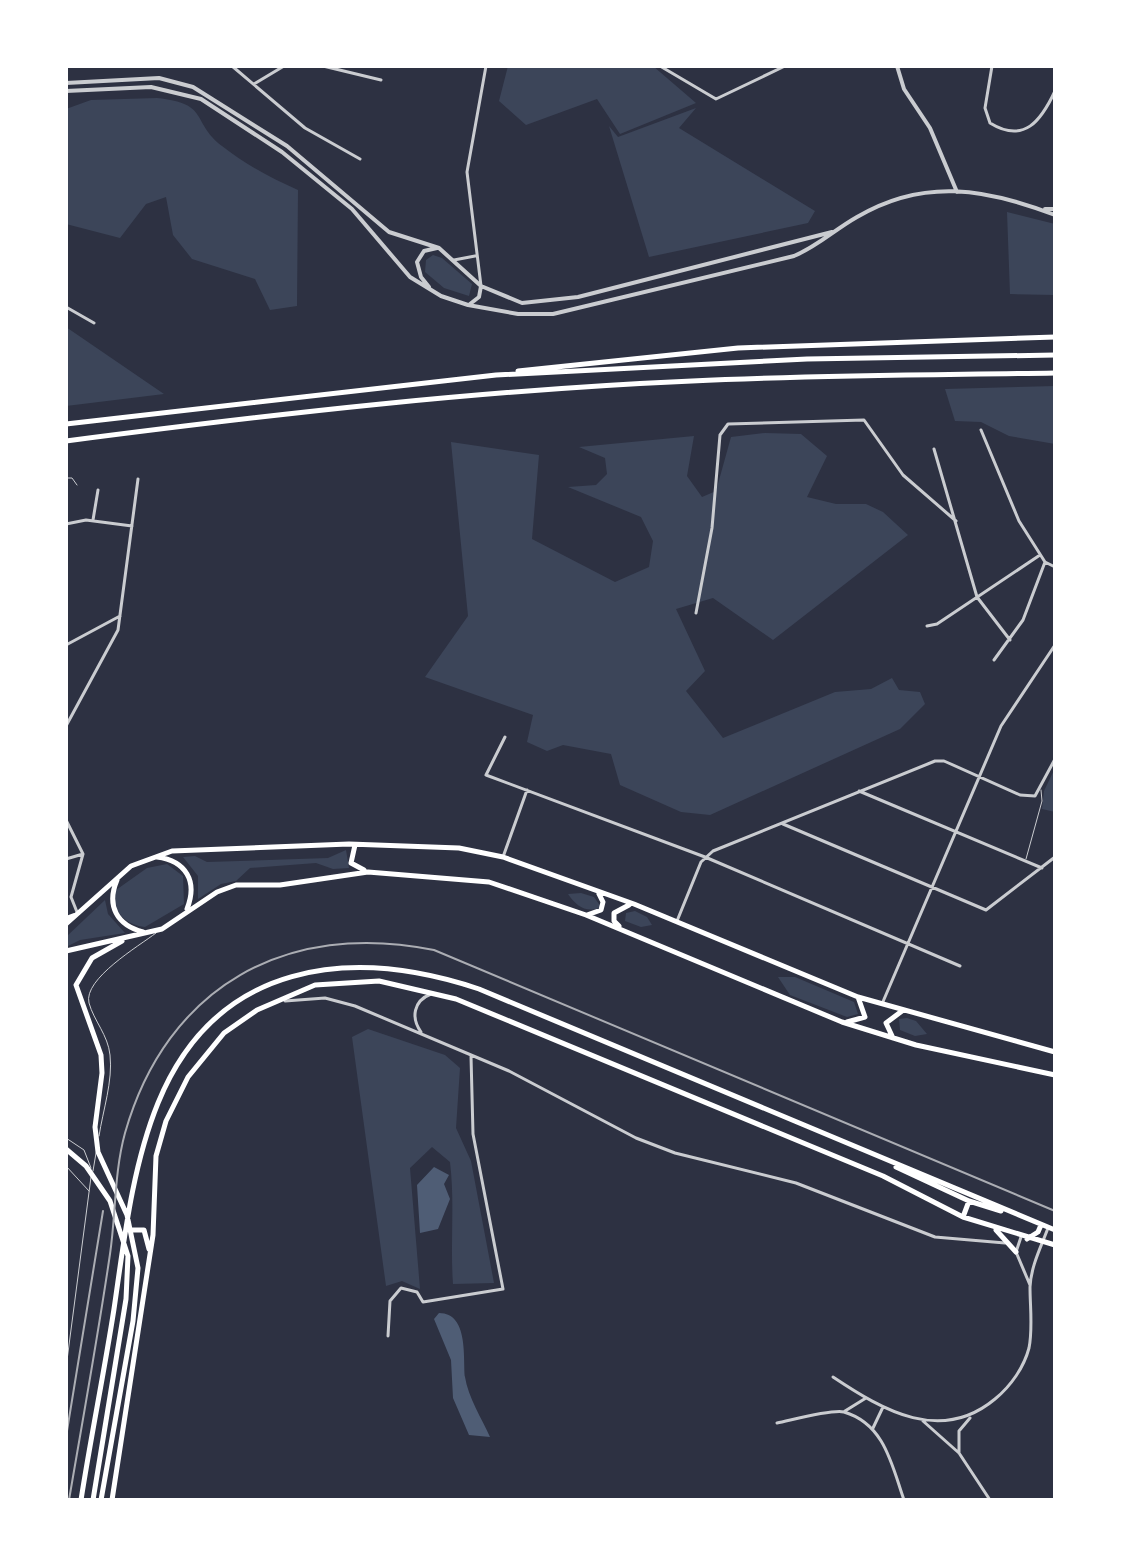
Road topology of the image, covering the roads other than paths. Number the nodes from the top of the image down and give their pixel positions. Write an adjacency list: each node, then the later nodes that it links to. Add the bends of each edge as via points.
1 (232, 66): 11 (street)
2 (284, 66): 11 (street)
3 (323, 66): 9 (street)
4 (486, 66): 19 (street, via 467,172)
5 (660, 66): 6 (street, via 711,97 724,97)
6 (785, 66)
7 (897, 66): 15 (street)
8 (992, 66): 13 (street, via 985,108 998,128 1020,132 1033,127)
9 (381, 80)
10 (66, 83): 18 (street, via 159,78 193,87 287,146 389,232)
11 (254, 84): 14 (street, via 305,128)
12 (66, 91): 22 (street, via 161,88 201,99 282,152 352,209 403,271)
13 (1055, 91)
14 (360, 159)
15 (957, 192): 16 (street); 17 (street, via 899,196)
16 (1055, 212)
17 (834, 231): 21 (street, via 558,301 522,303); 23 (street, via 817,246 779,260 553,314)
18 (439, 248): 20 (street); 22 (street, via 424,251 417,262)
19 (475, 256): 20 (street); 21 (street)
20 (454, 260): 21 (street)
21 (481, 286): 23 (street, via 479,297)
22 (431, 290): 23 (street)
23 (468, 305)
24 (66, 307): 25 (street)
25 (94, 323)
26 (1055, 337): 29 (main road, via 738,348 552,364)
27 (1055, 355): 29 (main road, via 807,359)
28 (1055, 373): 32 (main road, via 746,378 571,388 378,404)
29 (496, 375): 30 (main road)
30 (66, 424)
31 (981, 430): 42 (street, via 1019,521)
32 (66, 441)
33 (934, 449): 39 (street)
34 (66, 478): 36 (lane)
35 (138, 479): 41 (street)
36 (77, 485)
37 (98, 490): 38 (street)
38 (93, 520): 40 (street); 41 (street)
39 (956, 521): 45 (street); 46 (street, via 903,475 864,420 728,424 720,435 712,528)
40 (66, 524)
41 (132, 526): 47 (street)
42 (1040, 555): 43 (street); 45 (street)
43 (1045, 562): 44 (street); 49 (street)
44 (1055, 567)
45 (977, 597): 48 (street); 49 (street)
46 (696, 613)
47 (120, 616): 50 (street); 53 (street, via 116,636)
48 (927, 626)
49 (1010, 640): 52 (street)
50 (66, 645)
51 (1055, 645): 56 (street, via 1006,716)
52 (994, 660)
53 (66, 726)
54 (505, 737): 58 (street, via 486,775)
55 (1055, 759): 57 (street)
56 (981, 777): 57 (street, via 1025,796 1035,796); 59 (street, via 935,761); 62 (street)
57 (1041, 787): 70 (lane)
58 (527, 790): 66 (street); 67 (street)
59 (859, 791): 61 (street); 62 (street)
60 (66, 820): 64 (street)
61 (783, 824): 67 (street); 74 (street)
62 (955, 832): 70 (street); 74 (street)
63 (355, 844): 65 (main road); 66 (main road, via 459,848); 72 (main road, via 351,863)
64 (83, 854): 69 (street); 78 (street, via 71,897)
65 (152, 856): 73 (main road); 77 (main road, via 178,862 187,873 191,888)
66 (503, 857): 75 (main road)
67 (705, 857): 81 (street); 87 (street)
68 (1055, 857): 71 (street)
69 (66, 859)
70 (1025, 861): 71 (street)
71 (1042, 868): 74 (street, via 986,910)
72 (368, 872): 77 (main road, via 280,885 236,885); 79 (main road, via 489,882)
73 (119, 876): 78 (main road); 85 (main road, via 112,896 115,912 126,926)
74 (931, 887): 87 (street)
75 (598, 892): 76 (main road); 79 (main road, via 601,910)
76 (634, 904): 81 (main road); 84 (main road, via 614,913 614,921)
77 (186, 912): 83 (main road)
78 (75, 913): 80 (main road); 82 (main road)
79 (586, 915): 84 (main road)
80 (66, 918)
81 (677, 921): 91 (main road)
82 (66, 924)
83 (162, 929): 85 (main road); 105 (lane, via 105,972 89,992 111,1058)
84 (624, 930): 95 (main road)
85 (150, 933): 86 (main road)
86 (129, 938): 88 (main road); 134 (main road, via 84,965 76,985 101,1055 98,1152 127,1215 137,1260 133,1321)
87 (907, 944): 89 (street); 93 (street)
88 (66, 951)
89 (960, 966)
90 (440, 994): 92 (main road, via 379,981 347,981 302,989); 96 (street, via 424,997 416,1006 414,1021); 109 (main road, via 883,1176)
91 (858, 997): 93 (main road); 95 (main road, via 865,1017)
92 (272, 1003): 96 (street, via 334,999); 119 (main road, via 224,1033 179,1091 157,1147)
93 (882, 1004): 94 (main road)
94 (903, 1011): 97 (main road, via 886,1023); 98 (main road)
95 (842, 1022): 97 (main road)
96 (421, 1032): 99 (street)
97 (893, 1039): 100 (main road)
98 (1055, 1052)
99 (471, 1056): 116 (street, via 654,1146 796,1183 935,1237); 121 (street, via 473,1134 503,1289 423,1302 417,1292 401,1288 390,1301)
100 (1055, 1075)
101 (66, 1138): 105 (lane, via 87,1154)
102 (66, 1149): 133 (main road, via 86,1166 110,1201 128,1256 126,1299)
103 (886, 1160): 107 (main road); 108 (main road); 113 (main road, via 479,989 422,973 344,966 288,977 252,994 185,1053 153,1116)
104 (66, 1166): 106 (lane)
105 (91, 1186): 106 (lane)
106 (90, 1192): 122 (lane)
107 (969, 1201): 108 (main road); 109 (main road)
108 (1007, 1211): 110 (main road)
109 (963, 1217): 111 (main road)
110 (1044, 1226): 112 (main road); 114 (main road); 115 (street)
111 (995, 1229): 114 (main road); 116 (main road)
112 (1055, 1230)
113 (127, 1234): 119 (main road, via 141,1228); 132 (main road)
114 (1024, 1238): 115 (main road); 118 (street)
115 (1043, 1242): 117 (main road); 120 (street)
116 (1009, 1243): 118 (main road)
117 (1055, 1245)
118 (1016, 1252): 120 (street)
119 (150, 1254): 135 (main road)
120 (1030, 1285): 127 (street, via 1031,1337 1025,1362 1002,1393)
121 (388, 1336)
122 (66, 1368)
123 (833, 1377): 124 (street)
124 (866, 1398): 125 (street); 126 (street)
125 (883, 1407): 128 (street); 130 (street)
126 (843, 1411): 129 (street); 130 (street)
127 (975, 1415): 128 (street); 131 (street, via 960,1427)
128 (922, 1421): 131 (street)
129 (777, 1423)
130 (873, 1428): 136 (street, via 885,1444)
131 (959, 1453): 137 (street)
132 (81, 1500)
133 (93, 1500)
134 (101, 1500)
135 (112, 1500)
136 (904, 1500)
137 (990, 1500)

